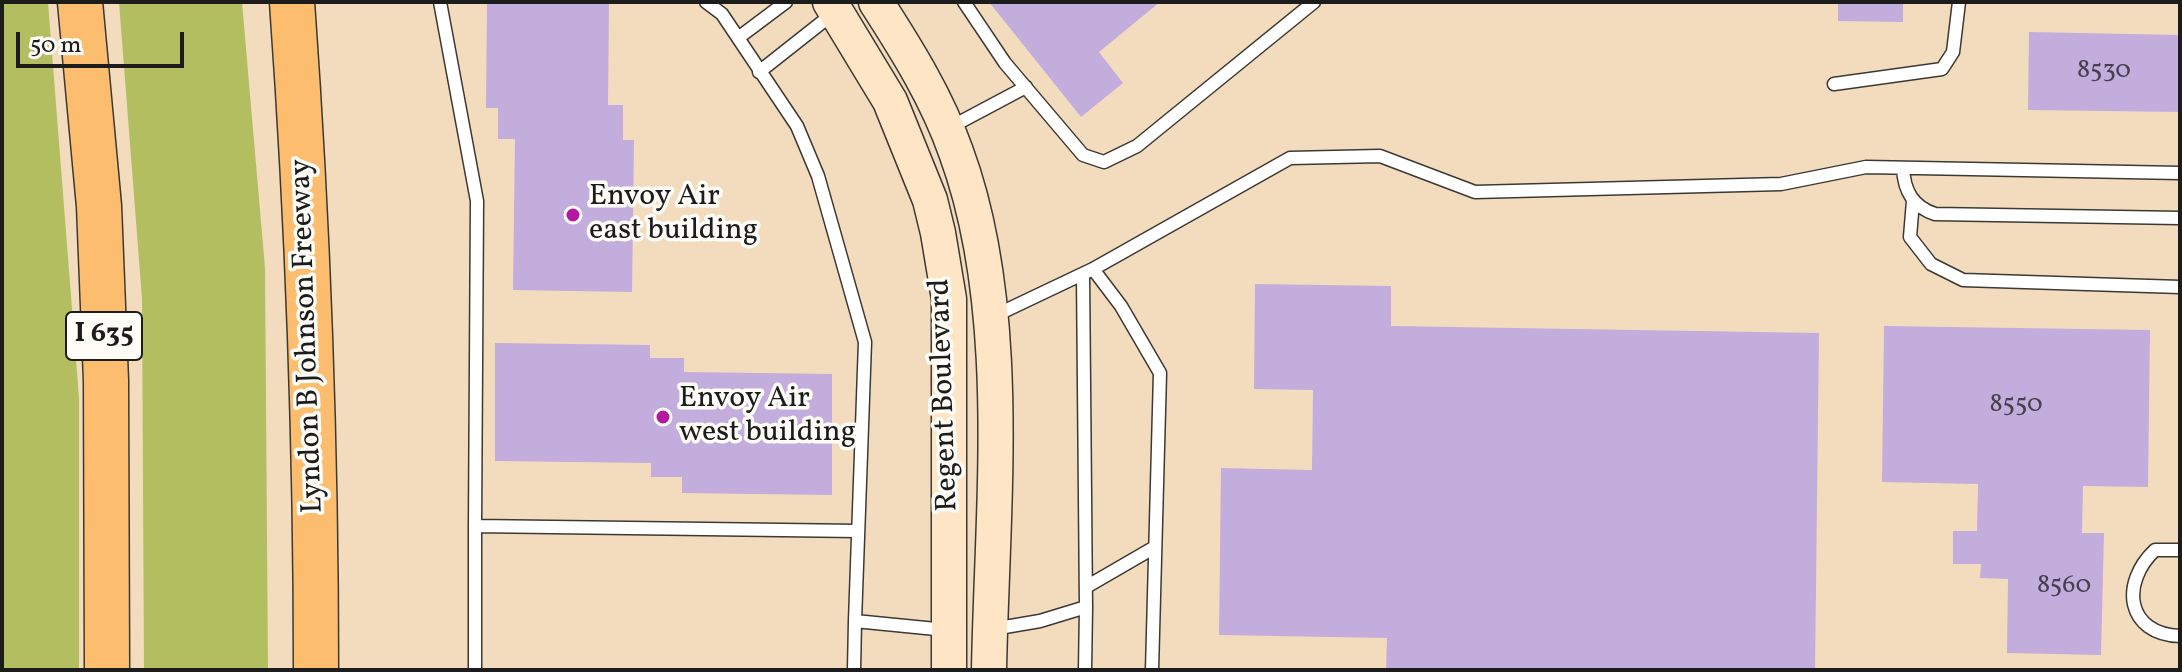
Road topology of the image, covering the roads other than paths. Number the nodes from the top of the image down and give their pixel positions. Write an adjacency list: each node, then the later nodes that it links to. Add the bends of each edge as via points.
1 (80, 2): 33 (highway, I 635, via 101,254)
2 (292, 2): 34 (highway, Lyndon B Johnson Freeway, via 304,165)
3 (440, 2): 23 (lane, via 477,201)
4 (706, 2): 11 (lane)
5 (786, 2): 11 (lane)
6 (876, 2): 15 (street, Regent Boulevard)
7 (964, 2): 14 (lane)
8 (1314, 2): 14 (lane, via 1137,146 1104,162 1083,155)
9 (1959, 2): 13 (lane, via 1953,52 1942,69)
10 (838, 5): 12 (lane); 30 (street, Regent Boulevard, via 890,101 938,233 949,299)
11 (738, 38): 12 (lane)
12 (759, 72): 24 (lane, via 797,126 818,176 865,342)
13 (1834, 84)
14 (1026, 87): 15 (lane)
15 (947, 129): 22 (street, Regent Boulevard, via 979,239)
16 (1903, 168): 17 (lane); 18 (lane); 20 (lane, via 1866,167 1781,184 1475,192 1380,156 1290,158)
17 (2180, 173)
18 (1913, 201): 19 (lane, via 1935,214); 21 (lane, via 1910,237 1931,264 1963,280)
19 (2180, 218)
20 (1088, 271): 22 (lane); 25 (lane, via 1121,306 1160,373); 27 (lane)
21 (2180, 287)
22 (989, 318): 31 (street, Regent Boulevard, via 995,384)
23 (475, 526): 24 (lane); 35 (lane)
24 (858, 531): 29 (lane)
25 (1155, 547): 27 (lane); 40 (lane)
26 (2180, 550): 32 (lane, via 2155,550 2139,569 2133,594 2148,629)
27 (1086, 587): 28 (lane)
28 (1086, 607): 31 (lane); 39 (lane)
29 (855, 621): 30 (lane); 36 (lane)
30 (949, 630): 37 (street, Regent Boulevard)
31 (990, 630): 38 (street, Regent Boulevard)
32 (2180, 636)
33 (107, 670)
34 (316, 670)
35 (475, 670)
36 (854, 670)
37 (949, 670)
38 (989, 670)
39 (1085, 670)
40 (1152, 670)

